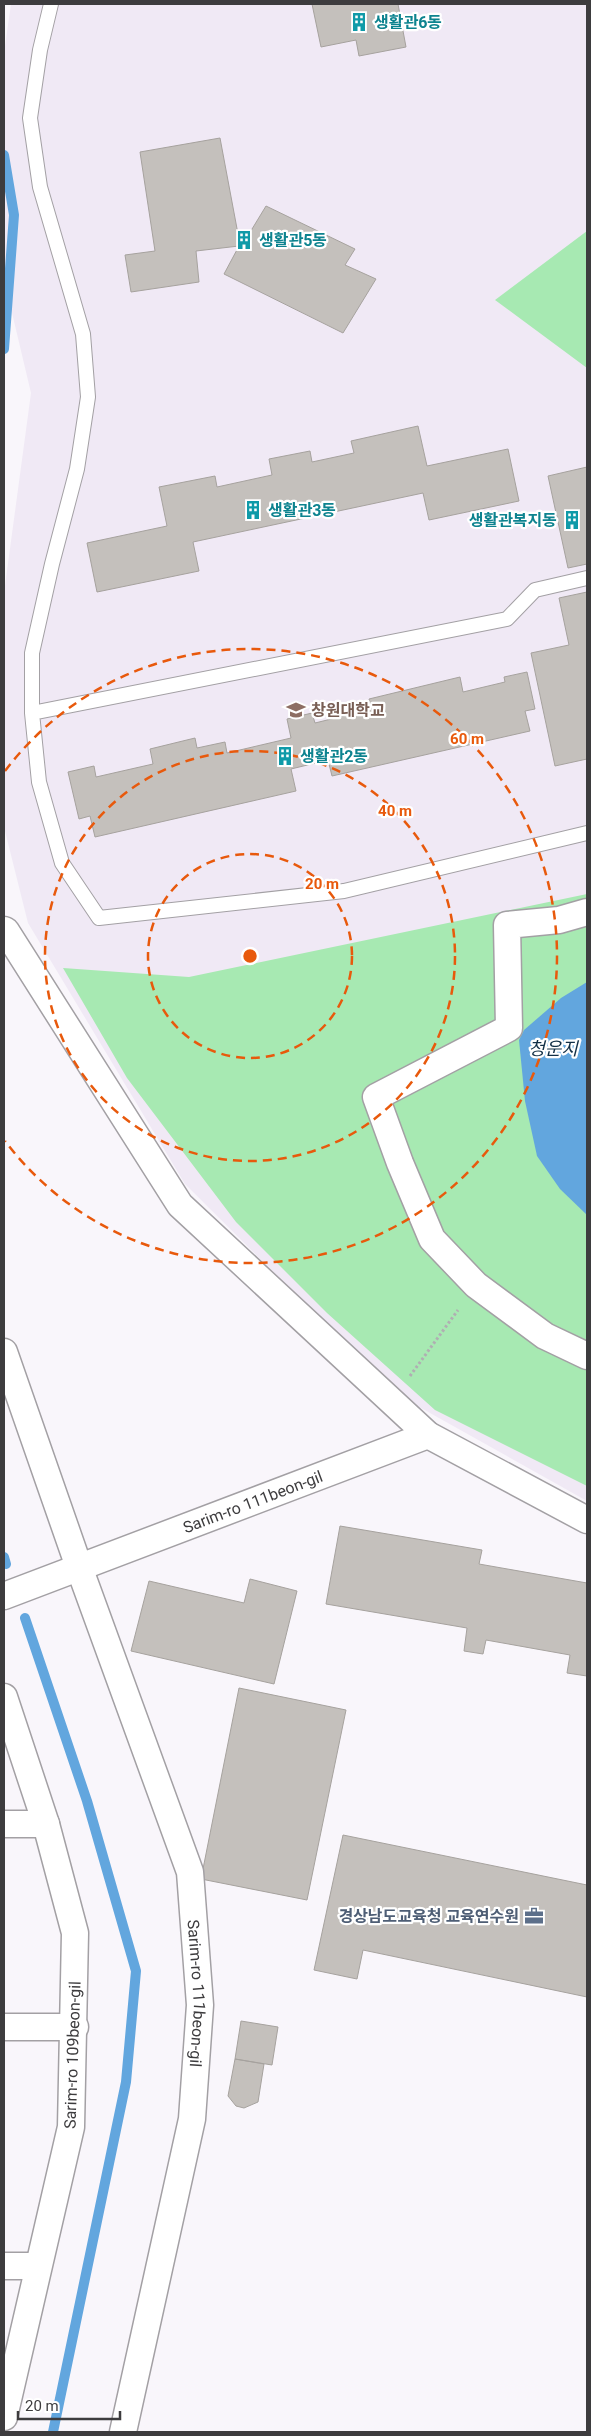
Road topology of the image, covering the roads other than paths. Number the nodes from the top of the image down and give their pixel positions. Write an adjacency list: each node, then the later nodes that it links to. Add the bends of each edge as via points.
1 (51, 4): 3 (lane, via 30,118 40,187 83,334 88,397 77,469 32,653)
2 (587, 578): 3 (lane, via 535,590 507,619)
3 (32, 713): 4 (lane, via 39,782 62,863 99,918 344,891)
4 (587, 833)
5 (587, 912): 8 (street, via 559,920 507,925 509,1028 376,1097 432,1239 476,1285 545,1336)
6 (4, 930): 9 (street, via 180,1205)
7 (4, 1352): 11 (street, Sarim-ro 111beon-gil)
8 (587, 1356)
9 (428, 1435): 10 (street); 11 (street, Sarim-ro 111beon-gil)
10 (587, 1520)
11 (79, 1567): 12 (street); 21 (street, Sarim-ro 111beon-gil, via 190,1872 200,2005 192,2119)
12 (4, 1596)
13 (4, 1697): 15 (street, Sarim-ro 109beon-gil)
14 (4, 1824): 15 (street)
15 (46, 1824): 16 (street, Sarim-ro 109beon-gil, via 75,1933)
16 (75, 2027): 17 (street); 19 (street, Sarim-ro 109beon-gil, via 72,2127)
17 (4, 2028)
18 (4, 2266): 19 (street)
19 (37, 2266): 20 (street, Sarim-ro 109beon-gil)
20 (4, 2417)
21 (123, 2432)

